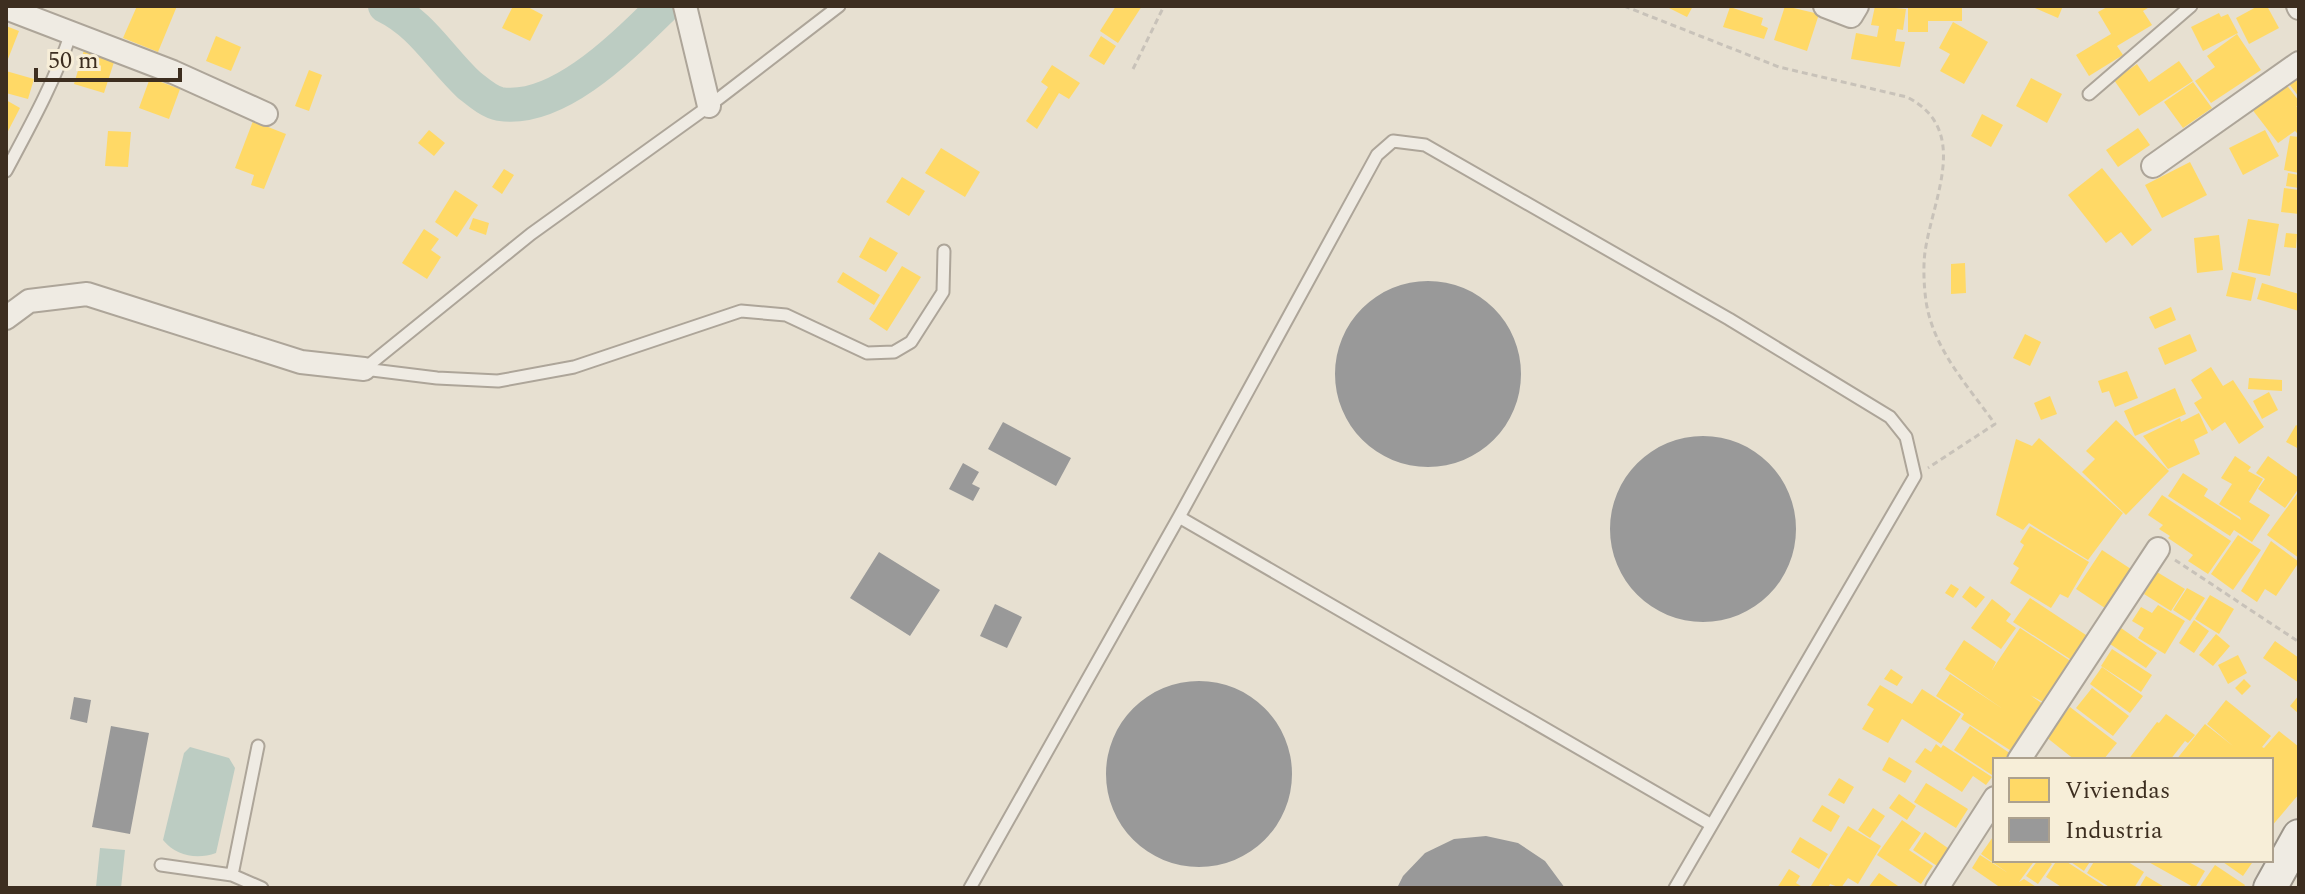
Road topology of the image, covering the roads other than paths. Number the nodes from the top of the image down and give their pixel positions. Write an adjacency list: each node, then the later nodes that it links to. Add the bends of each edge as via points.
1 (54, 6): 8 (street)
2 (839, 6): 11 (lane)
3 (1825, 6): 7 (street)
4 (2191, 6): 10 (lane)
5 (6, 8): 8 (street)
6 (686, 9): 11 (street)
7 (1854, 11)
8 (67, 31): 12 (street); 14 (lane, via 56,73)
9 (2299, 63): 13 (street)
10 (2089, 94)
11 (709, 106): 17 (lane, via 531,234)
12 (266, 114)
13 (2153, 166)
14 (6, 171)
15 (944, 251): 17 (lane, via 943,292 911,342 894,352 867,353 786,315 741,311 574,367 498,381)
16 (6, 318): 17 (street, via 29,301 87,294 301,362)
17 (364, 369)
18 (1179, 517): 23 (lane); 23 (lane, via 1377,155 1393,141 1425,145 1729,319 1890,417 1906,437 1915,476); 29 (lane)
19 (2158, 549): 21 (street)
20 (258, 746): 26 (lane)
21 (2020, 758)
22 (1993, 801): 31 (street)
23 (1710, 824): 30 (lane)
24 (2299, 836): 32 (main road)
25 (161, 865): 26 (lane)
26 (232, 875): 28 (lane)
27 (2299, 876): 33 (main road)
28 (262, 888)
29 (970, 888)
30 (1675, 888)
31 (1937, 888)
32 (2270, 888)
33 (2293, 888)

